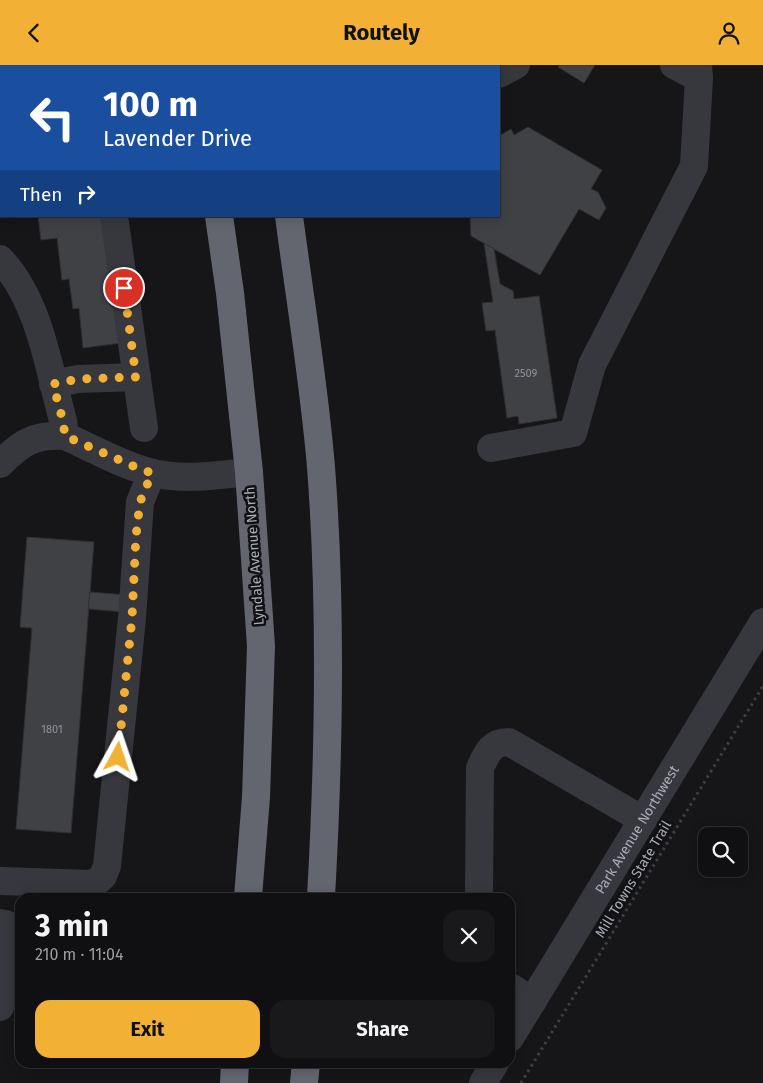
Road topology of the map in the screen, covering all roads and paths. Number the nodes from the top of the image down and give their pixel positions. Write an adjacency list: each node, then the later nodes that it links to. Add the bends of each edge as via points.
1 (516, 65): 4 (street)
2 (674, 65): 3 (street)
3 (699, 72): 13 (street, via 694,166 592,365 573,433)
4 (500, 73)
5 (114, 217): 9 (street)
6 (219, 217): 15 (highway, Lyndale Avenue North)
7 (289, 217): 22 (highway, via 316,415 324,517 327,752)
8 (0, 259): 10 (street, via 18,282 32,311)
9 (136, 377): 10 (street, via 78,379); 11 (street)
10 (53, 384): 12 (street)
11 (144, 428)
12 (65, 436): 14 (street, via 27,441); 16 (street)
13 (491, 448)
14 (0, 464)
15 (248, 472): 16 (street, via 194,477); 21 (highway, Lyndale Avenue North, via 261,646 256,797)
16 (152, 473): 20 (street, via 140,502 107,866 103,876 94,884)
17 (763, 622): 19 (street, Park Avenue Northwest)
18 (763, 686): 35 (path, Mill Towns State Trail)
19 (643, 820): 23 (street, via 509,743 500,742 488,750 480,768); 26 (street, Park Avenue Northwest)
20 (0, 881)
21 (248, 893)
22 (321, 893)
23 (479, 893)
24 (9, 924): 27 (street)
25 (515, 990): 26 (street)
26 (533, 1001): 28 (street, Park Avenue Northwest)
27 (0, 1007)
28 (515, 1031)
29 (236, 1068): 32 (highway)
30 (306, 1068): 33 (highway)
31 (492, 1068): 34 (street)
32 (234, 1083)
33 (304, 1083)
34 (483, 1083)
35 (521, 1083)

